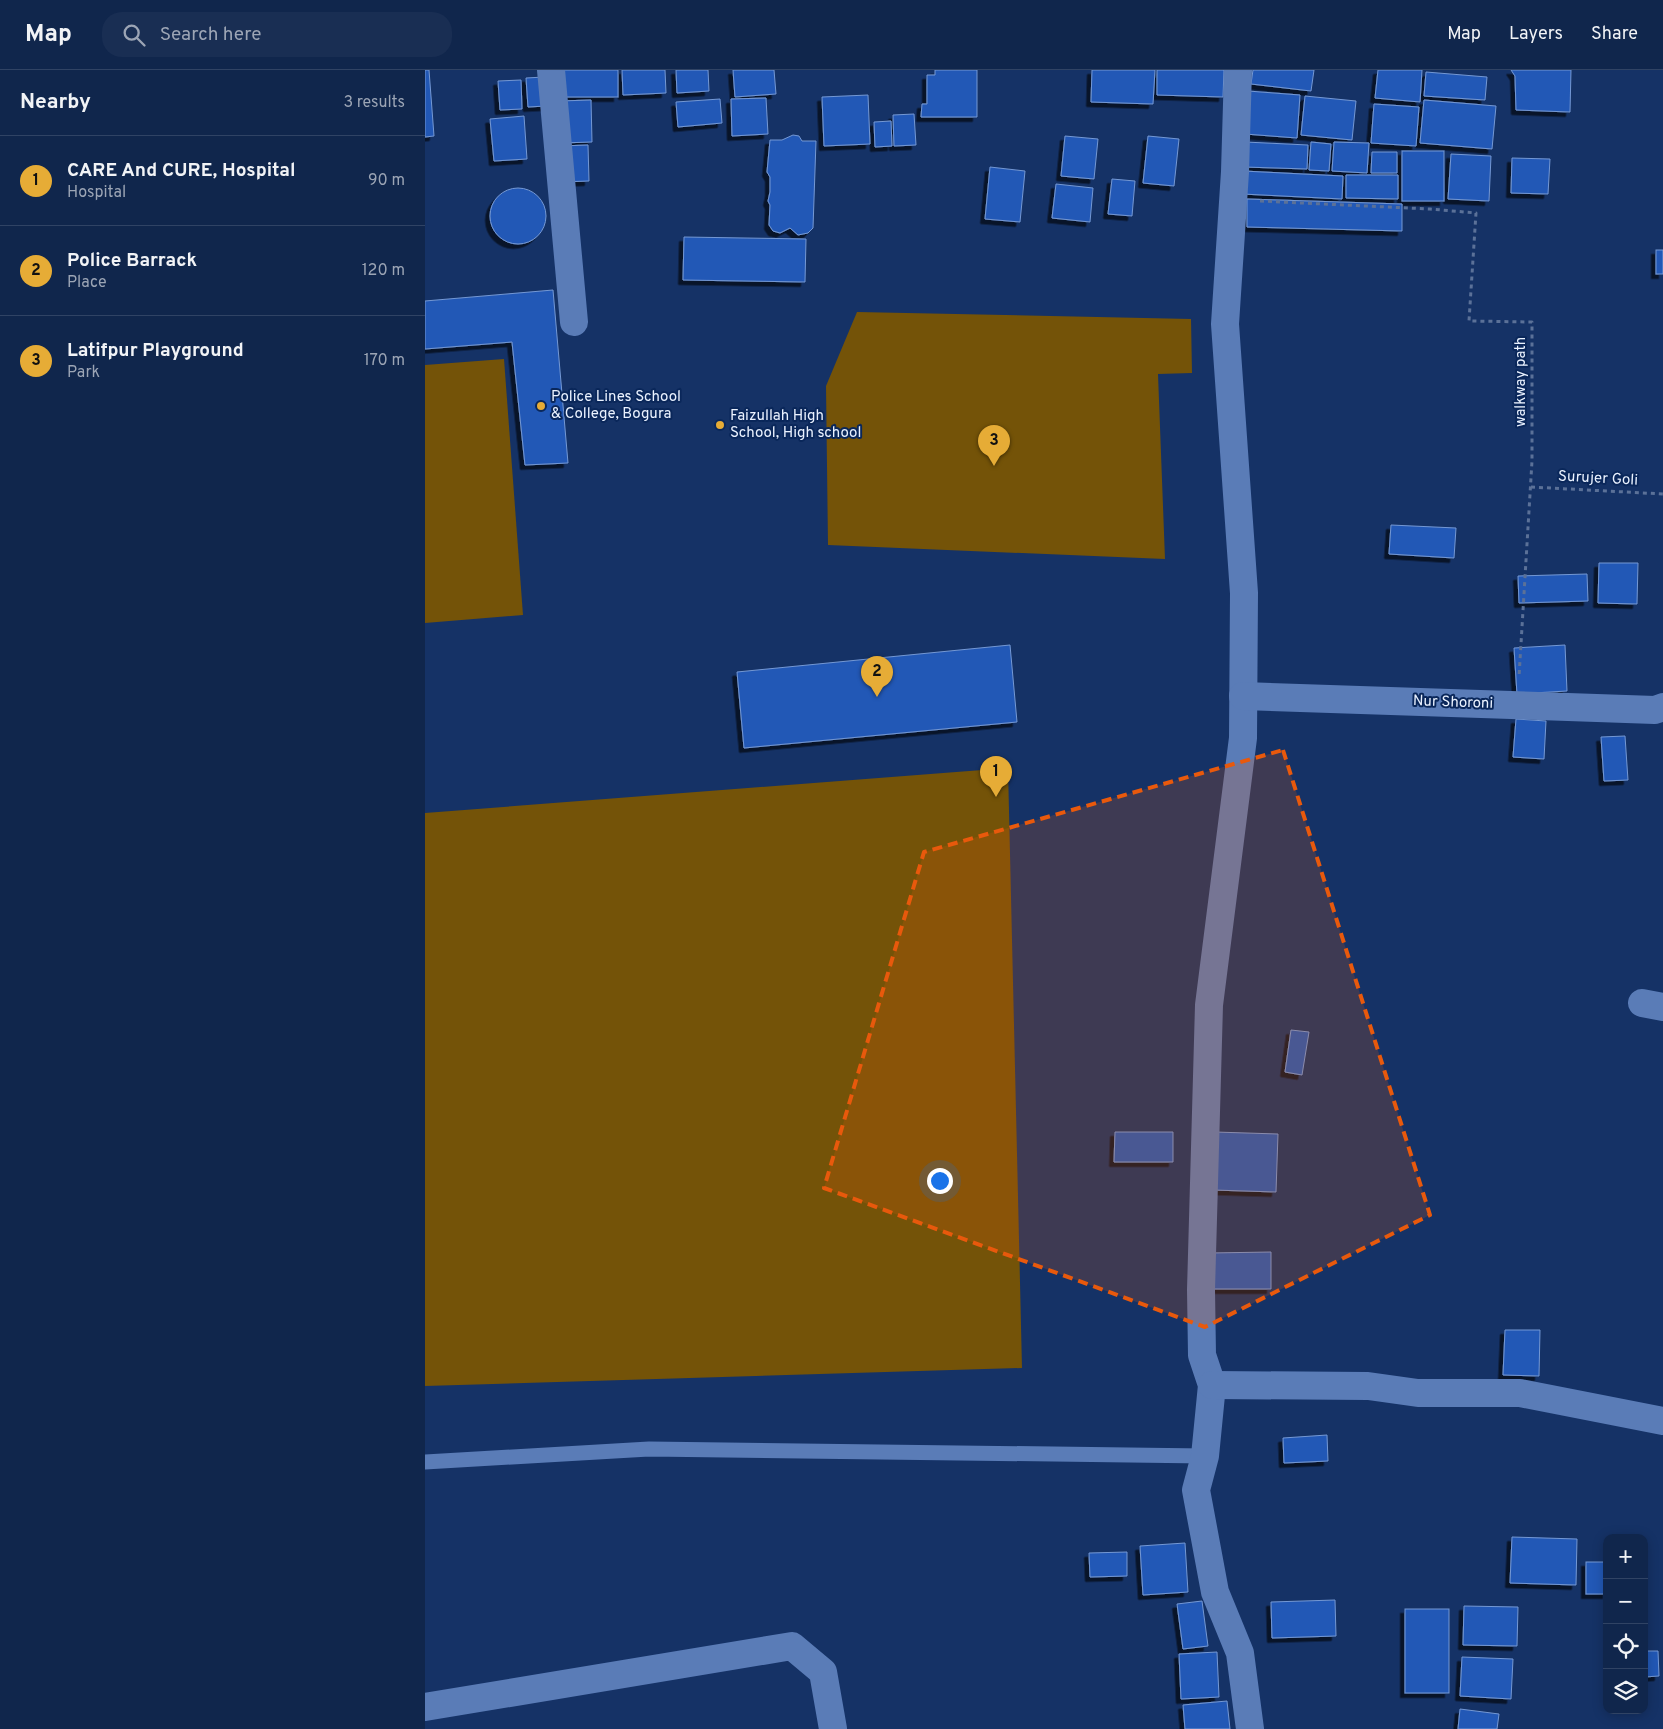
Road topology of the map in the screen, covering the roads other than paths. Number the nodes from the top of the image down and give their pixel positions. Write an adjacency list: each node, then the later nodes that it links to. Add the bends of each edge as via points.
1 (551, 70): 3 (street)
2 (1238, 70): 4 (street, via 1225,324 1244,593)
3 (574, 322)
4 (1243, 696): 5 (street, Nur Shoroni, via 1655,710); 6 (street, via 1243,738 1209,1005 1201,1290 1202,1355)
5 (1663, 707)
6 (1212, 1385): 7 (street, via 1368,1386 1418,1393 1520,1393); 8 (street)
7 (1663, 1421)
8 (1205, 1456): 9 (lane, via 649,1450); 12 (street, via 1195,1490 1215,1592 1240,1652)
9 (425, 1462)
10 (425, 1707): 11 (street, via 793,1646 823,1672)
11 (833, 1729)
12 (1250, 1729)

